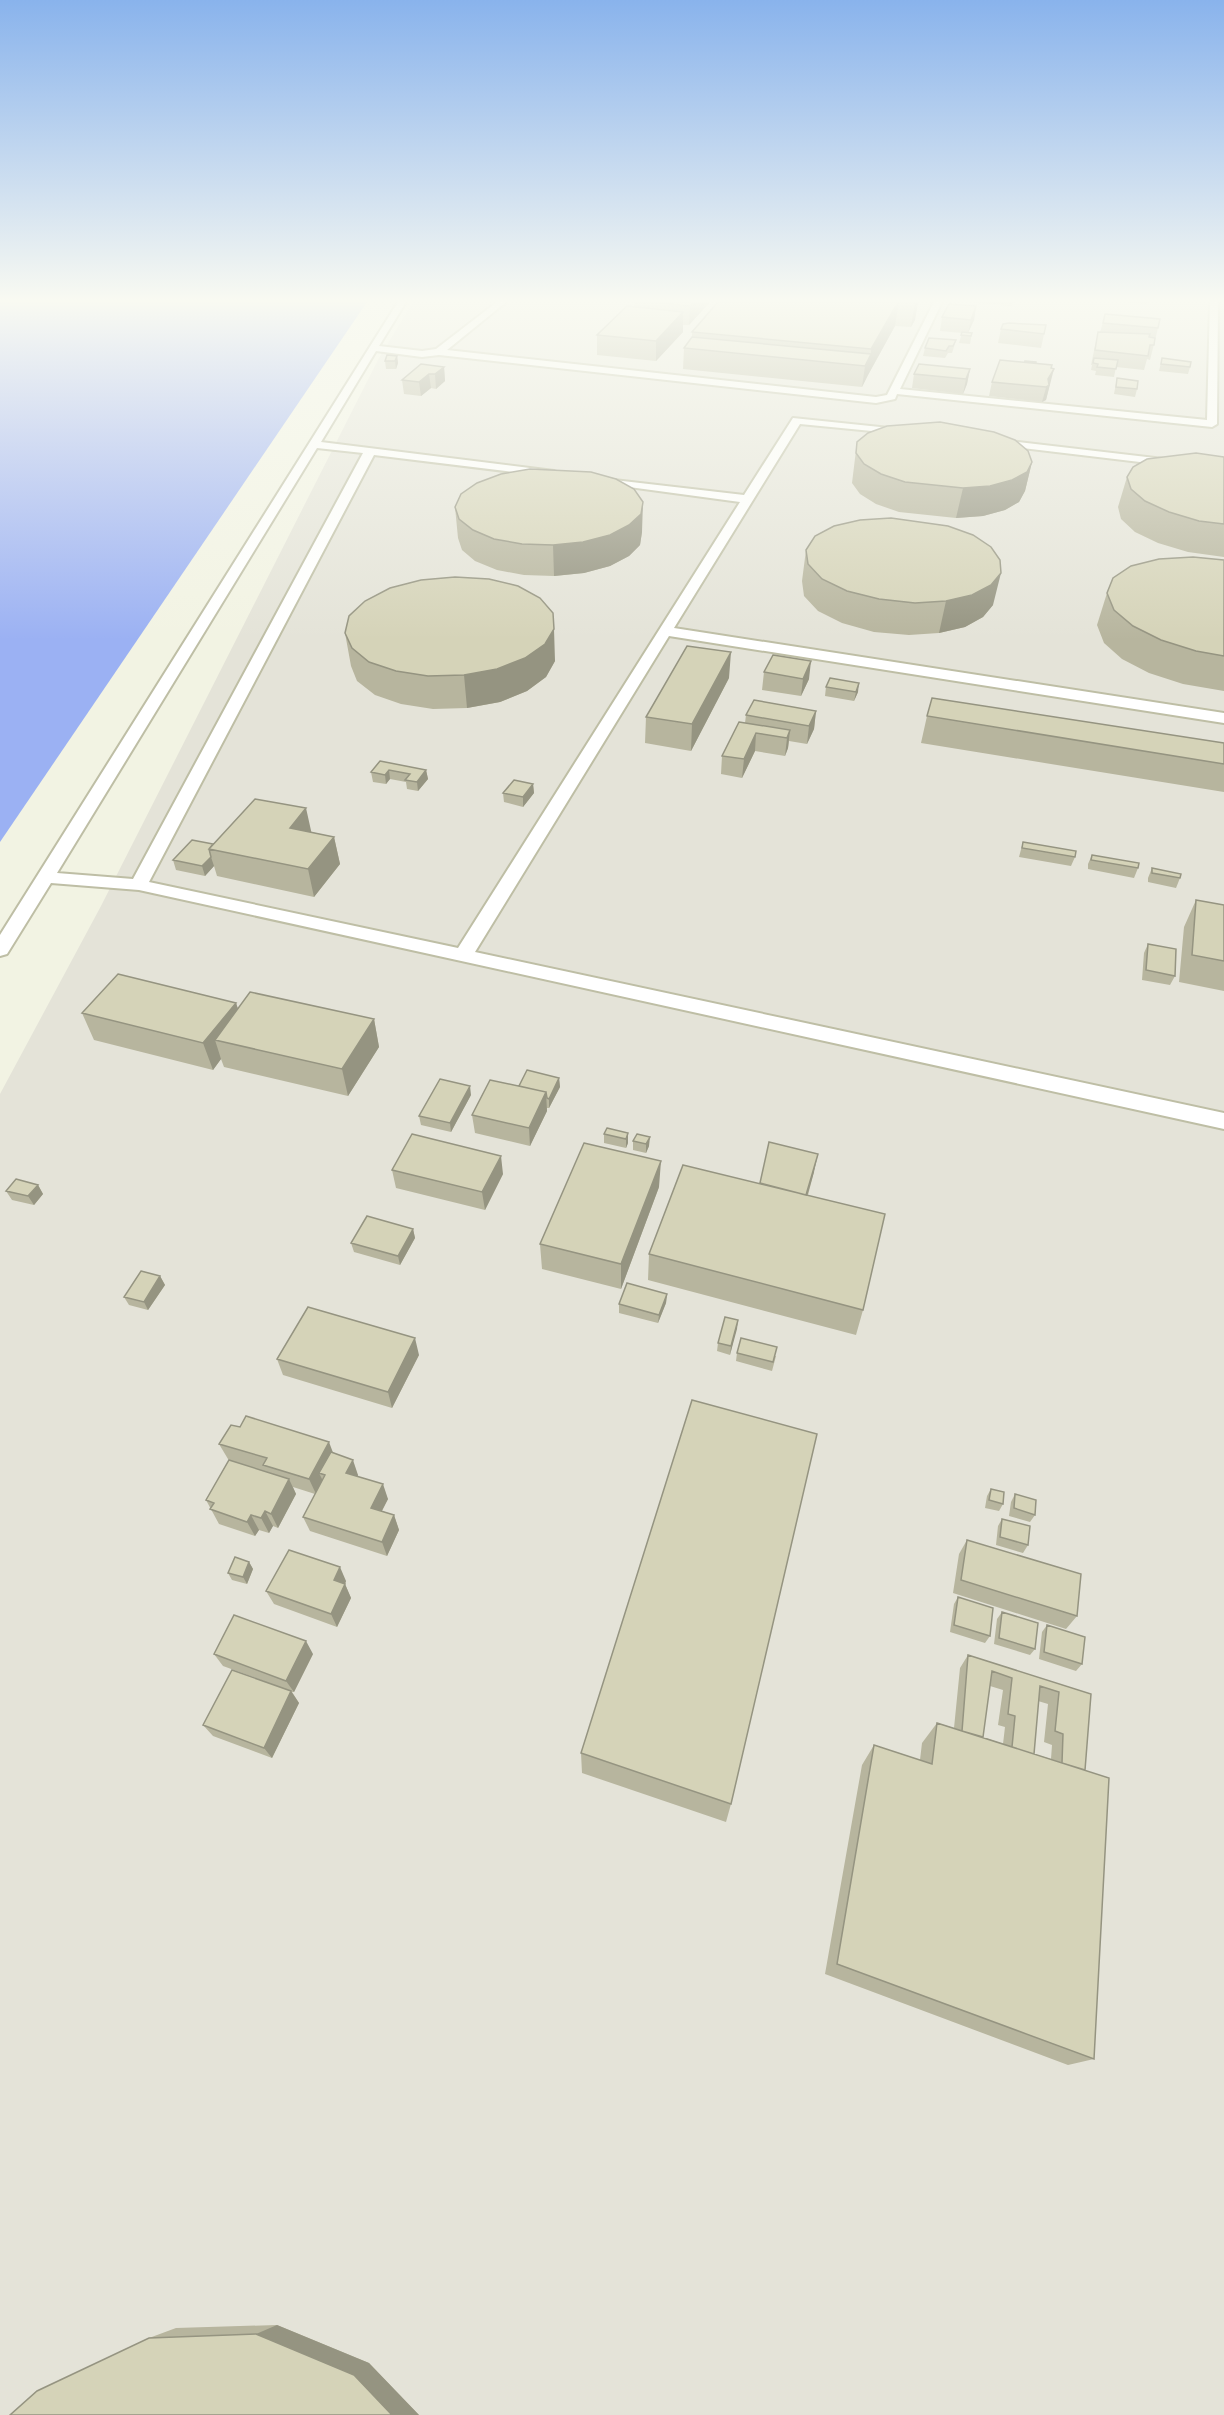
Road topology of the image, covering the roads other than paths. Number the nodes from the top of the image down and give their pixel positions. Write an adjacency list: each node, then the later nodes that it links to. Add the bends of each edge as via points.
1 (332, 415): 6 (lane)
2 (1125, 415): 3 (lane, via 1212,424)
3 (1212, 415)
4 (916, 433): 9 (lane, via 797,420)
5 (975, 440): 8 (lane)
6 (314, 444): 7 (lane); 12 (lane)
7 (370, 451): 9 (lane); 13 (lane)
8 (1224, 469)
9 (748, 499): 10 (lane)
10 (666, 631): 11 (lane); 15 (lane)
11 (1224, 718)
12 (46, 877): 13 (lane); 14 (lane)
13 (139, 885): 15 (lane)
14 (0, 950)
15 (465, 954): 16 (lane)
16 (1224, 1121)

